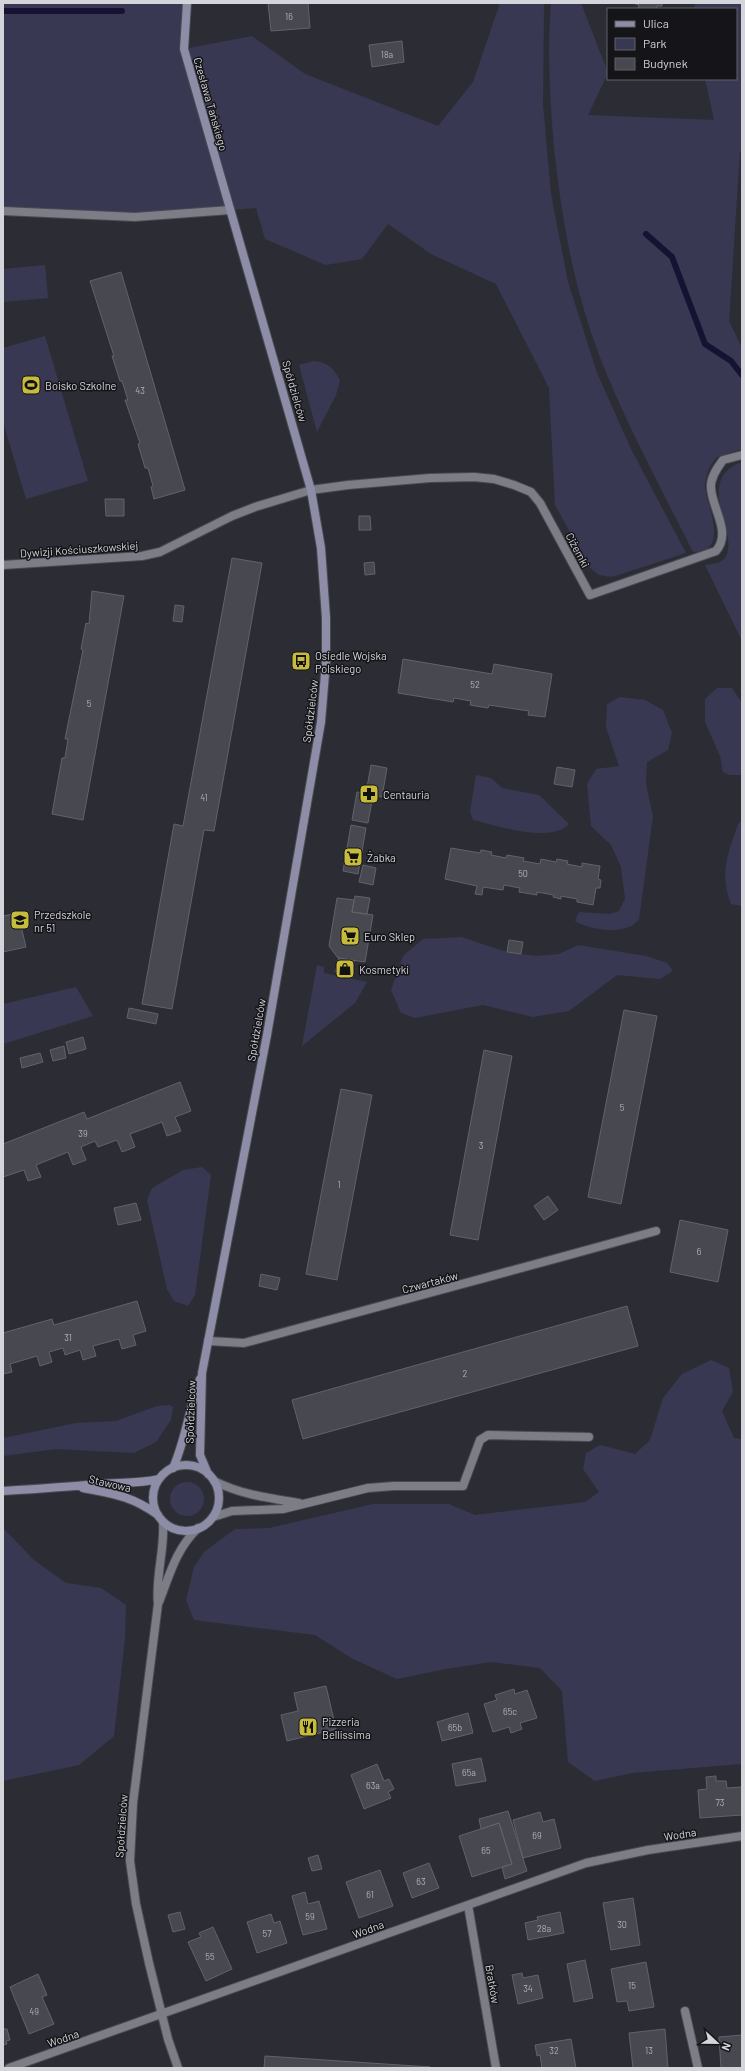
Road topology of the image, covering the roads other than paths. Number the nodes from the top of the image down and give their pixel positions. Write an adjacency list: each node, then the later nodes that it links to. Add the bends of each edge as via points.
1 (188, 3): 2 (street, Czesława Tańskiego, via 184,49)
2 (230, 210): 3 (street, via 135,217); 5 (street, Spółdzielców)
3 (3, 211)
4 (742, 455): 5 (street, Ciżemki, via 723,460 711,480 710,488 722,531 722,539 716,551 590,595 540,503 531,492 514,484 494,479 454,476)
5 (312, 490): 6 (street, Dywizji Kościuszkowskiej, via 232,516 160,552 142,556); 8 (street, Spółdzielców, via 321,548 326,618 326,662 321,722 267,1035)
6 (3, 565)
7 (656, 1231): 8 (street, Czwartaków, via 244,1343)
8 (208, 1341): 9 (street, Spółdzielców)
9 (202, 1373): 11 (street, Spółdzielców); 12 (street, Spółdzielców, via 200,1455)
10 (589, 1437): 17 (street, via 488,1435 480,1440 463,1486 368,1488)
11 (174, 1468): 12 (street, via 192,1466); 13 (street, via 165,1472)
12 (208, 1474): 14 (street)
13 (159, 1479): 15 (street, Stawowa, via 143,1483); 18 (street, via 153,1497)
14 (214, 1481): 17 (street, via 255,1497); 19 (street, via 218,1499)
15 (77, 1487): 16 (street, Stawowa); 18 (street, Stawowa, via 125,1496)
16 (3, 1491)
17 (302, 1503): 19 (street, via 283,1509 232,1511)
18 (158, 1515): 20 (street)
19 (213, 1517): 21 (street)
20 (163, 1522): 21 (street, via 180,1530); 22 (street, Spółdzielców, via 164,1540 156,1588)
21 (198, 1528): 22 (street, Spółdzielców, via 186,1541 174,1563)
22 (158, 1604): 26 (street, Spółdzielców, via 132,1816 130,1861 136,1904)
23 (742, 1836): 24 (street, Wodna, via 648,1850 586,1863)
24 (468, 1905): 26 (street, Wodna); 29 (street, Bratków)
25 (685, 2011): 30 (street)
26 (162, 2015): 27 (street, Wodna); 28 (street, Spółdzielców)
27 (9, 2068)
28 (178, 2068)
29 (496, 2068)
30 (698, 2068)

